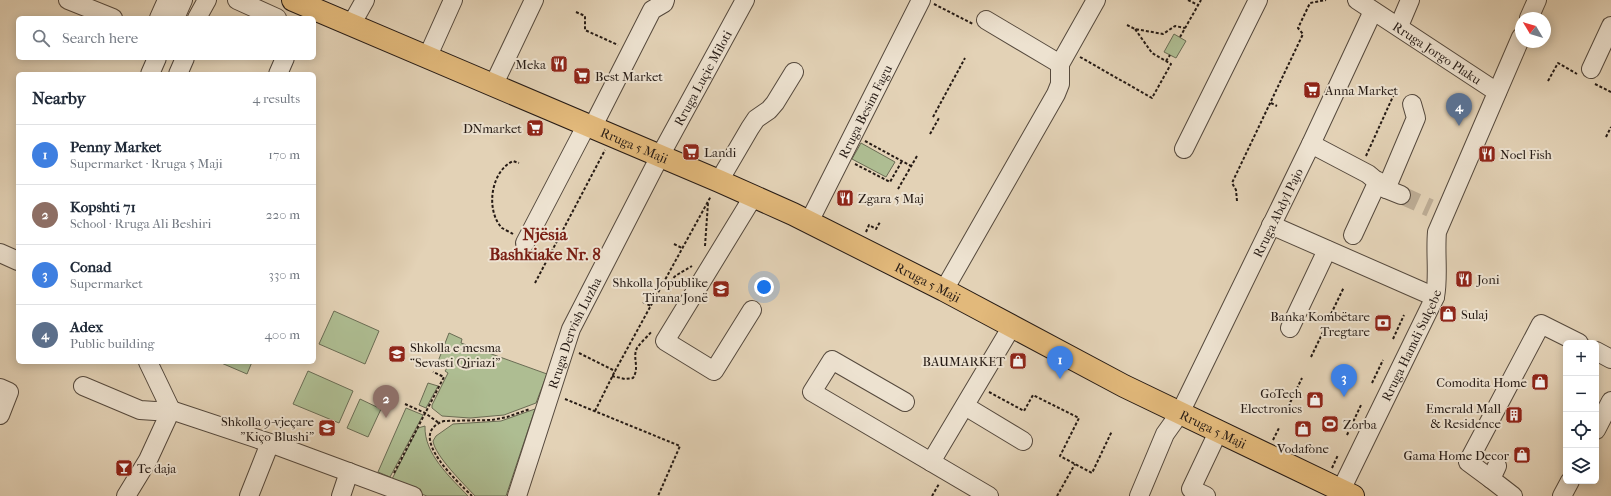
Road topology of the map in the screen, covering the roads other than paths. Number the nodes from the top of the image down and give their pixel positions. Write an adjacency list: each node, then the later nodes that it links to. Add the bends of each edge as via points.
1 (68, 0): 21 (street)
2 (167, 0): 22 (street)
3 (183, 0): 23 (street)
4 (207, 0): 24 (street)
5 (237, 0): 25 (street)
6 (293, 0): 20 (main road, Rruga 5 Maji)
7 (365, 0): 27 (street)
8 (453, 0): 31 (street)
9 (534, 0): 41 (street)
10 (665, 0): 44 (street, via 652,10)
11 (745, 0): 47 (street, Rruga Luçie Miloti)
12 (1096, 0): 35 (street)
13 (1258, 0): 46 (street)
14 (1357, 0): 18 (street, Rruga Jorgo Plaku)
15 (1410, 0): 28 (street)
16 (1537, 0): 19 (street)
17 (925, 1): 51 (street, Rruga Besim Fagu)
18 (1373, 11): 28 (street, Rruga Jorgo Plaku); 45 (street, Rruga Abdyl Pajo)
19 (1532, 12)
20 (312, 14): 27 (main road, Rruga 5 Maji)
21 (108, 16)
22 (159, 16)
23 (176, 16)
24 (198, 16)
25 (273, 16)
26 (980, 23): 35 (street)
27 (351, 25): 31 (main road, Rruga 5 Maji)
28 (1399, 26): 42 (street, Rruga Jorgo Plaku)
29 (1611, 26): 40 (street)
30 (1516, 48): 42 (street, Rruga Hamdi Sulçebe)
31 (427, 58): 41 (main road, Rruga 5 Maji)
32 (156, 60): 36 (street)
33 (184, 60): 37 (street)
34 (284, 60): 38 (street)
35 (1060, 64): 58 (street, via 1060,84 1056,94)
36 (151, 72)
37 (179, 72)
38 (279, 72)
39 (794, 72): 48 (street, via 775,103 750,128)
40 (1587, 75)
41 (493, 86): 44 (main road, Rruga 5 Maji)
42 (1497, 92): 59 (street, Rruga Hamdi Sulçebe, via 1437,212)
43 (1412, 104): 49 (street, via 1416,118)
44 (589, 127): 47 (main road, Rruga 5 Maji); 54 (street)
45 (1311, 144): 49 (street, via 1360,169); 52 (street, Rruga Abdyl Pajo)
46 (1184, 149)
47 (660, 156): 48 (main road, Rruga 5 Maji); 87 (street, Rruga Dervish Luzha, via 571,329)
48 (719, 181): 50 (main road, Rruga 5 Maji)
49 (1388, 188): 53 (street)
50 (753, 197): 51 (main road, Rruga 5 Maji); 60 (street, via 665,341 714,371)
51 (809, 222): 58 (main road, Rruga 5 Maji)
52 (1271, 225): 55 (street); 73 (street, Rruga Abdyl Pajo)
53 (1353, 235)
54 (526, 241)
55 (1327, 250): 59 (street); 62 (street)
56 (0, 253): 57 (street)
57 (16, 260)
58 (944, 290): 61 (main road, Rruga 5 Maji)
59 (1435, 297): 82 (street, Rruga Hamdi Sulçebe)
60 (752, 310)
61 (1012, 326): 71 (street); 73 (main road, Rruga 5 Maji)
62 (1290, 328)
63 (1573, 340): 91 (street, via 1541,324 1468,462 1494,473)
64 (1599, 353): 65 (street)
65 (1611, 359)
66 (149, 364): 72 (street)
67 (83, 386): 72 (street, via 140,410)
68 (4, 390): 74 (street)
69 (1611, 401): 75 (street)
70 (905, 402): 79 (street, via 832,360 812,392)
71 (965, 406): 77 (street); 79 (street)
72 (171, 410): 78 (street); 84 (street, via 148,460)
73 (1180, 413): 76 (main road, Rruga 5 Maji); 89 (street, Rruga Abdyl Pajo, via 1165,434)
74 (0, 415)
75 (1599, 424)
76 (1218, 432): 82 (main road, Rruga 5 Maji); 90 (street, via 1191,489)
77 (1023, 441)
78 (270, 443): 80 (street); 85 (street)
79 (931, 462): 88 (street)
80 (349, 472): 83 (street); 86 (street)
81 (1568, 484): 92 (street)
82 (1347, 493)
83 (409, 495)
84 (126, 496)
85 (249, 496)
86 (341, 496)
87 (518, 496)
88 (988, 496)
89 (1139, 496)
90 (1206, 496)
91 (1513, 496)
92 (1562, 496)

